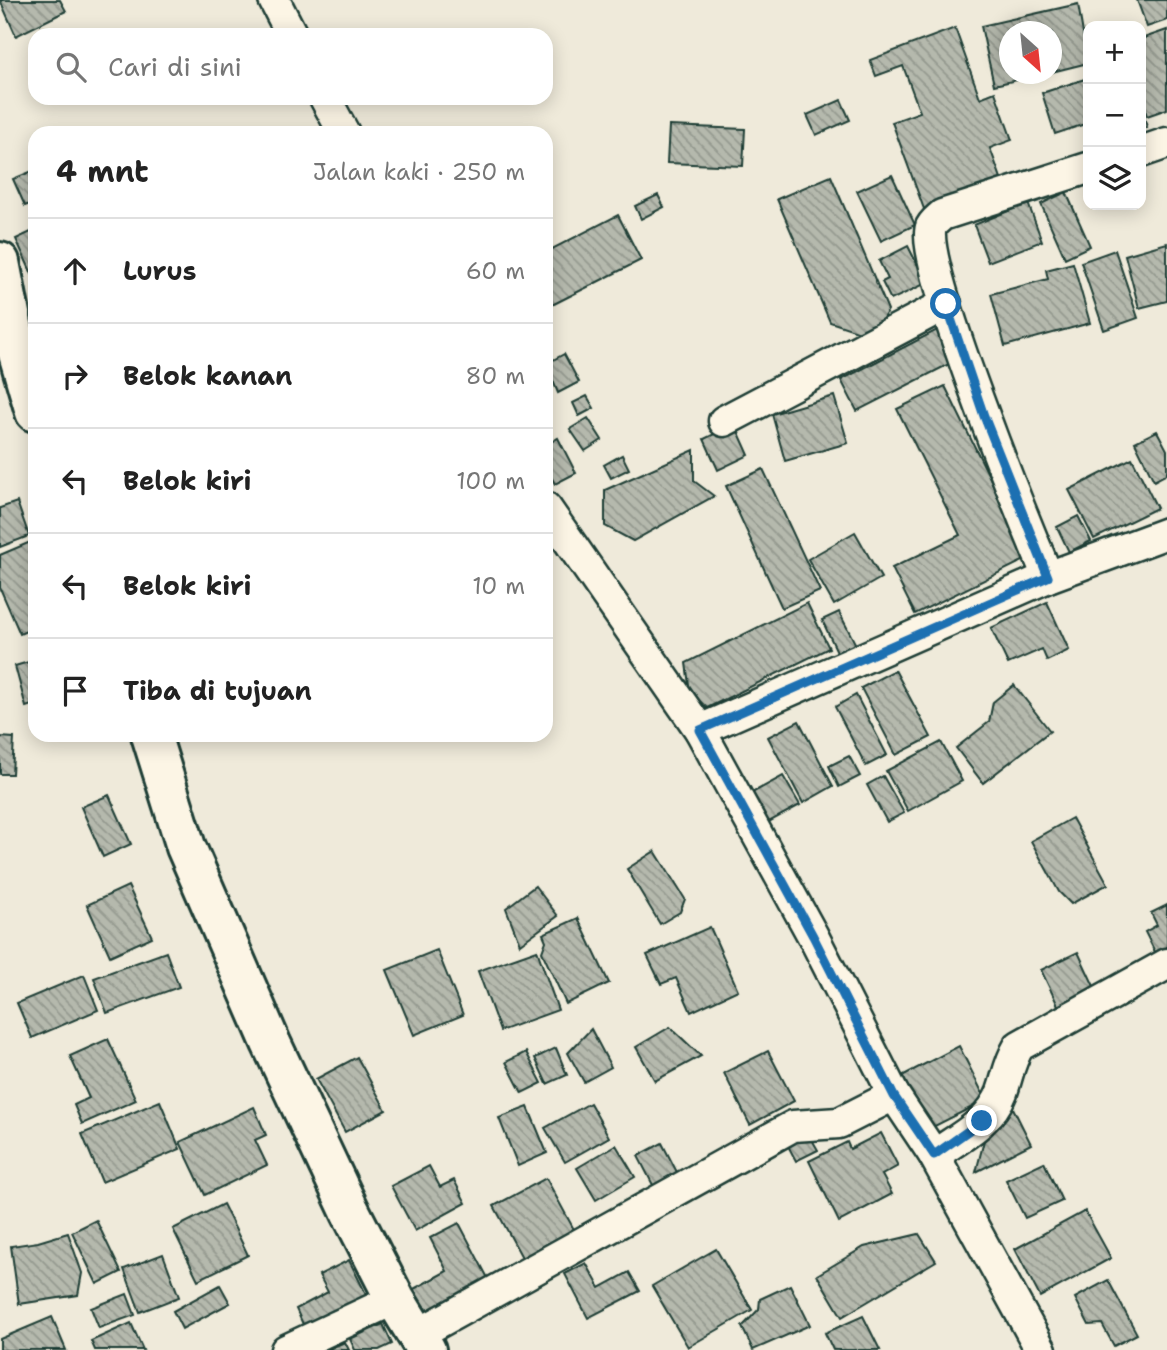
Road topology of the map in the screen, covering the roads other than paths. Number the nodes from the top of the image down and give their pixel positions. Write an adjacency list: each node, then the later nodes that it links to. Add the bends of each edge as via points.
1 (274, 0): 2 (street)
2 (288, 28)
3 (329, 105): 4 (street)
4 (340, 126)
5 (1167, 143): 6 (street)
6 (1146, 150)
7 (1083, 170): 9 (street, via 942,215 931,226 930,244)
8 (0, 262): 10 (street)
9 (946, 304): 12 (street); 15 (street, via 984,416)
10 (9, 353): 11 (street)
11 (28, 396)
12 (724, 421)
13 (553, 519): 16 (street)
14 (1167, 533): 15 (street)
15 (1048, 577): 16 (street)
16 (700, 730): 19 (street)
17 (153, 742): 21 (street, via 186,847 271,1043)
18 (1167, 964): 20 (street, via 1019,1046 1007,1067 1002,1093 982,1121)
19 (894, 1096): 20 (street); 22 (street, via 839,1123 793,1126 781,1132)
20 (934, 1155): 23 (street)
21 (395, 1299): 22 (street); 24 (street)
22 (422, 1342)
23 (1039, 1349)
24 (286, 1350)

